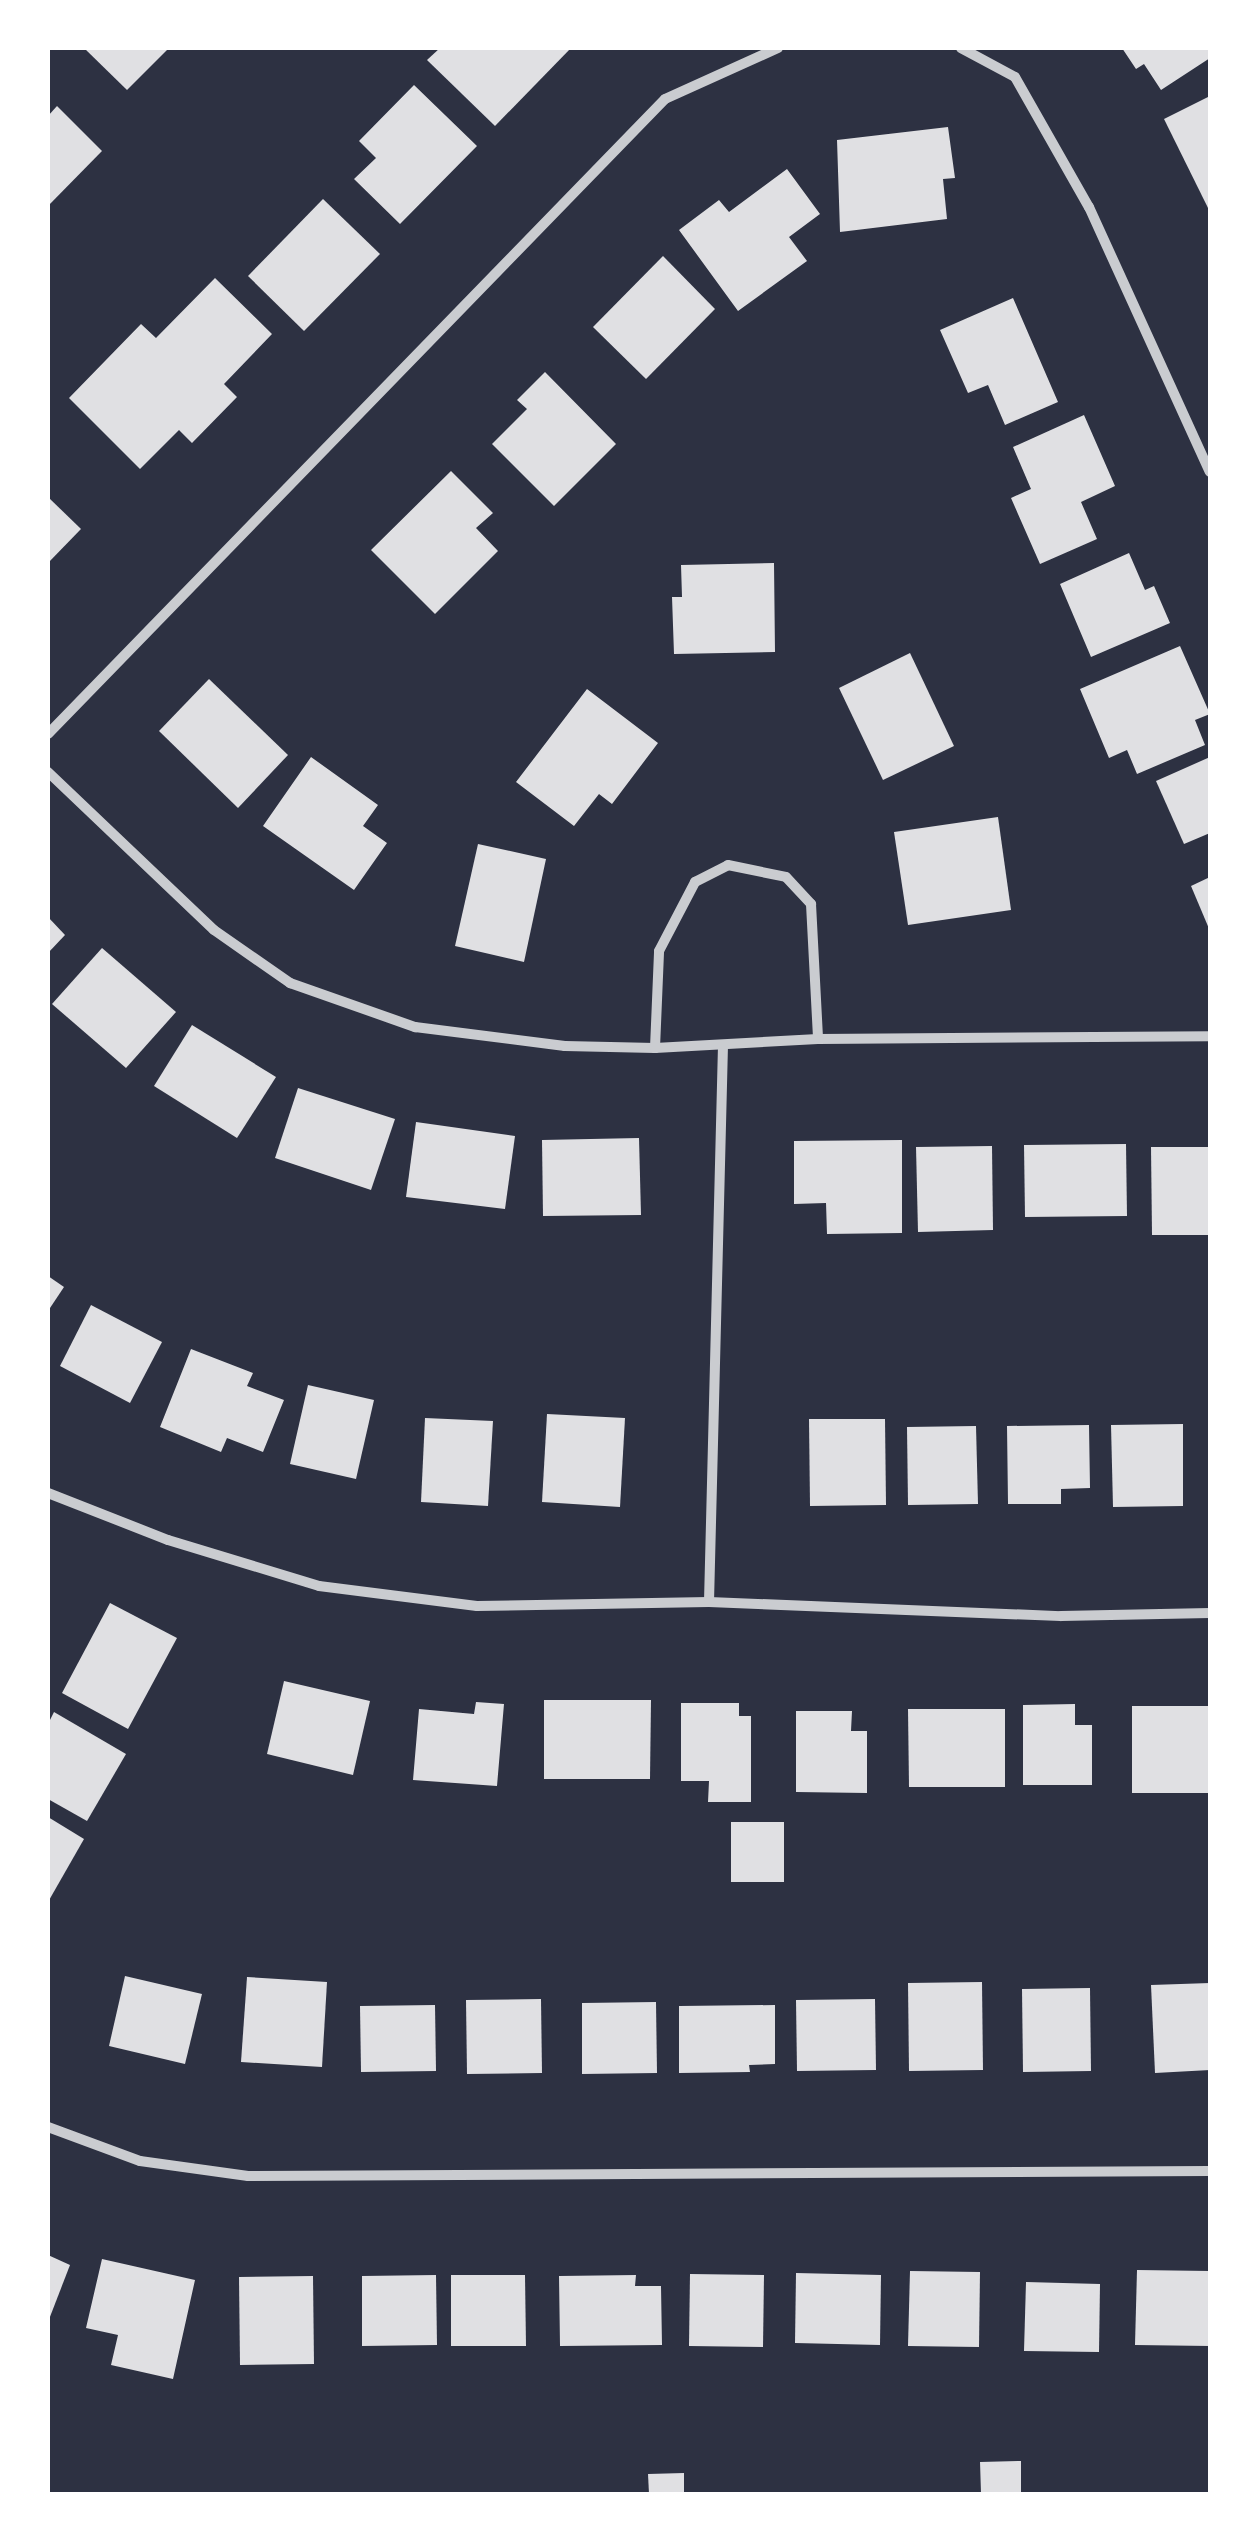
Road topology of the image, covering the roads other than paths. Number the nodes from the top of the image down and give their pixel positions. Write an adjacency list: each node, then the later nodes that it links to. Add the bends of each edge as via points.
1 (778, 48): 4 (street, via 665,100)
2 (961, 48): 3 (street, via 1015,77 1089,206)
3 (1210, 472)
4 (48, 734)
5 (48, 772): 9 (street, via 214,930 290,982 415,1027 565,1046)
6 (1210, 1036): 7 (street)
7 (818, 1039): 8 (street); 9 (street, via 811,904 786,876 728,865 695,882 659,951)
8 (724, 1046): 9 (street); 11 (street)
9 (655, 1048)
10 (48, 1493): 11 (street, via 168,1540 319,1586 477,1606)
11 (709, 1602): 12 (street, via 1061,1616)
12 (1210, 1614)
13 (48, 2128): 14 (street, via 140,2161 248,2176)
14 (1210, 2170)

